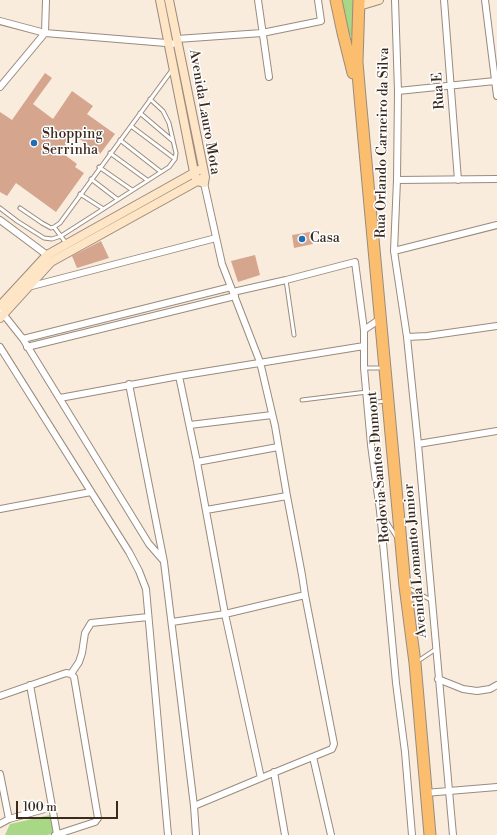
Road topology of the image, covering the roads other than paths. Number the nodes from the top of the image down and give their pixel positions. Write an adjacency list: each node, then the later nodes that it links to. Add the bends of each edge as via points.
1 (46, 0): 13 (street)
2 (160, 0): 17 (street, Avenida Lauro Mota)
3 (169, 0): 17 (street, Avenida Lauro Mota)
4 (258, 0): 16 (street)
5 (318, 0): 16 (street, via 321,20)
6 (336, 0): 14 (highway, Rodovia Santos Dumont)
7 (395, 0): 24 (street, Rua Orlando Carneiro da Silva)
8 (444, 0): 22 (street, Rua E)
9 (485, 0): 21 (street)
10 (375, 1): 11 (street)
11 (359, 3): 15 (highway, Rodovia Santos Dumont)
12 (0, 21): 13 (street)
13 (45, 33): 17 (street); 23 (street)
14 (343, 33): 15 (highway, via 349,40 354,40); 26 (highway, Rodovia Santos Dumont)
15 (358, 33): 26 (highway, Rodovia Santos Dumont)
16 (262, 34): 17 (street); 20 (street)
17 (175, 42): 18 (street, Avenida Lauro Mota); 19 (street, Avenida Lauro Mota)
18 (182, 63): 19 (street); 35 (street, Avenida Lauro Mota)
19 (173, 66): 27 (lane); 37 (street, Avenida Lauro Mota)
20 (269, 77)
21 (495, 81): 22 (street); 25 (street)
22 (451, 85): 24 (street); 42 (street, Rua E)
23 (0, 87)
24 (398, 91): 41 (street, Rua Orlando Carneiro da Silva)
25 (497, 96)
26 (360, 97): 65 (highway, Rodovia Santos Dumont)
27 (150, 99): 28 (lane); 31 (lane, via 167,116)
28 (140, 113): 29 (lane); 31 (lane)
29 (131, 126): 30 (lane); 33 (lane)
30 (120, 140): 32 (lane); 36 (lane)
31 (173, 141): 33 (lane)
32 (110, 153): 34 (lane); 40 (lane)
33 (175, 159): 36 (lane)
34 (99, 167): 38 (lane); 44 (lane)
35 (203, 168): 37 (street); 43 (street, Avenida Lauro Mota)
36 (161, 172): 40 (lane)
37 (194, 172): 43 (street, Avenida Lauro Mota); 55 (street)
38 (91, 179): 45 (lane); 46 (lane)
39 (497, 179): 42 (street)
40 (147, 180): 44 (lane)
41 (397, 180): 42 (street); 57 (street, Rua Orlando Carneiro da Silva)
42 (458, 180)
43 (202, 181): 54 (street); 56 (street)
44 (132, 190): 46 (lane)
45 (80, 194): 49 (lane); 52 (lane, via 60,223)
46 (117, 200): 49 (lane)
47 (0, 208): 53 (lane, via 44,238)
48 (20, 208): 52 (lane, via 42,223)
49 (102, 208): 53 (lane)
50 (0, 220): 58 (street)
51 (497, 225): 57 (street)
52 (54, 227): 53 (lane)
53 (61, 236): 55 (lane)
54 (216, 238): 61 (street); 62 (street, via 222,264)
55 (66, 244): 56 (street); 58 (street)
56 (71, 251): 58 (street)
57 (394, 251): 60 (street, Rua Orlando Carneiro da Silva)
58 (49, 259): 61 (street); 63 (street)
59 (286, 280): 62 (street); 67 (street, via 355,262); 68 (lane)
60 (398, 286): 69 (street, Avenida Lomanto Junior)
61 (28, 287): 64 (street)
62 (233, 292): 70 (street); 72 (street); 74 (street)
63 (0, 306)
64 (1, 314): 70 (street)
65 (380, 319): 67 (street); 76 (highway, Rodovia Santos Dumont)
66 (497, 326): 69 (street)
67 (364, 330): 71 (street)
68 (294, 335)
69 (407, 337): 87 (street, Avenida Lomanto Junior)
70 (23, 339): 72 (street)
71 (364, 346): 74 (street); 75 (street)
72 (27, 347): 80 (street)
73 (1, 351): 90 (street)
74 (260, 362): 77 (street); 84 (street)
75 (364, 368): 76 (lane); 79 (street)
76 (385, 368): 82 (highway, Rodovia Santos Dumont)
77 (179, 376): 78 (street); 85 (street)
78 (129, 384): 80 (street); 96 (street)
79 (367, 392): 81 (lane); 83 (street)
80 (60, 398): 96 (street, via 149,544)
81 (302, 400)
82 (388, 401): 83 (lane); 95 (highway, Rodovia Santos Dumont)
83 (368, 403): 94 (street)
84 (272, 415): 85 (street); 88 (street)
85 (190, 425): 89 (street)
86 (497, 431): 87 (street)
87 (418, 444): 99 (street, Avenida Lomanto Junior)
88 (278, 447): 89 (street); 91 (street)
89 (197, 462): 93 (street)
90 (91, 492): 92 (street); 101 (street, via 139,571 146,589)
91 (287, 496): 93 (street); 98 (street)
92 (0, 509)
93 (206, 510): 100 (street)
94 (380, 511): 95 (lane); 127 (street)
95 (402, 546): 97 (highway, Rodovia Santos Dumont)
96 (164, 562): 102 (street)
97 (405, 586): 99 (lane); 104 (highway, Rodovia Santos Dumont)
98 (305, 595): 100 (street); 110 (street, via 334,744 332,749)
99 (431, 600): 103 (street, Avenida Lomanto Junior)
100 (225, 614): 102 (street); 113 (street)
101 (148, 617): 105 (street, via 91,623 85,633 79,662); 123 (street)
102 (172, 622): 117 (street)
103 (436, 649): 104 (lane); 106 (street, Avenida Lomanto Junior)
104 (415, 663): 116 (highway, Rodovia Santos Dumont)
105 (71, 674): 107 (street, via 66,673); 121 (street, via 74,677 98,818)
106 (438, 679): 108 (street, via 463,689 477,691); 115 (street, Avenida Lomanto Junior)
107 (30, 685): 109 (street); 118 (street)
108 (497, 685)
109 (0, 696)
110 (313, 757): 111 (street); 126 (street)
111 (274, 772): 113 (street); 125 (street)
112 (0, 774): 119 (street)
113 (261, 778): 117 (street)
114 (497, 788): 115 (street)
115 (449, 792): 116 (street); 129 (street, Avenida Lomanto Junior)
116 (426, 793): 128 (highway, Rodovia Santos Dumont)
117 (194, 806): 124 (street)
118 (52, 807): 119 (street); 122 (street)
119 (9, 820): 120 (street)
120 (0, 824)
121 (74, 832): 122 (street)
122 (56, 835)
123 (168, 835)
124 (196, 835)
125 (286, 835)
126 (331, 835)
127 (412, 835)
128 (430, 835)
129 (453, 835)

